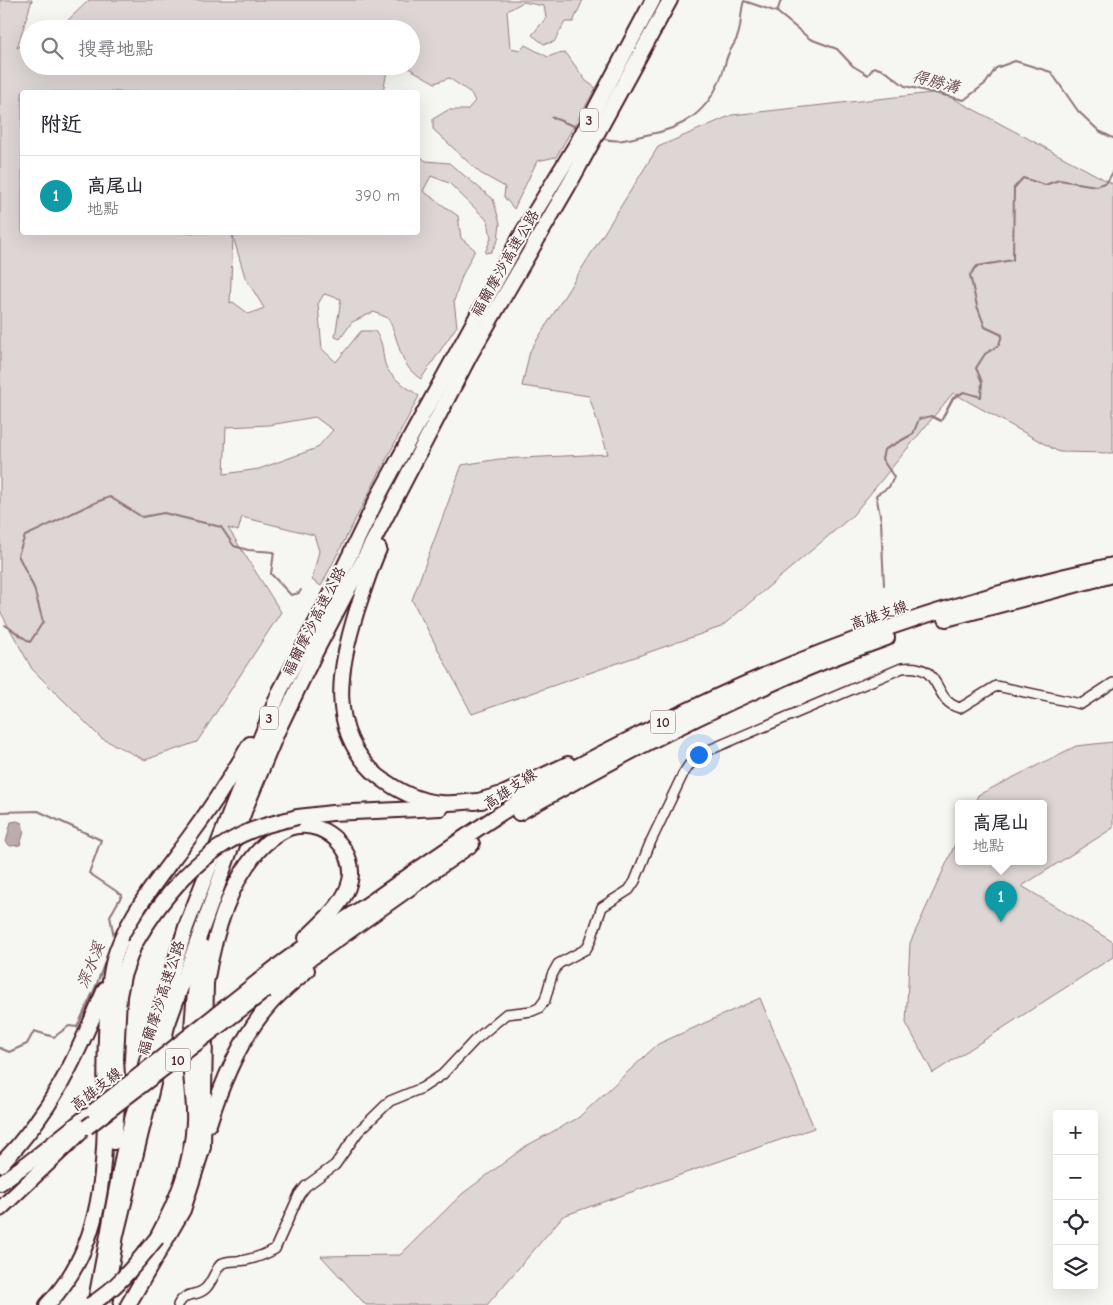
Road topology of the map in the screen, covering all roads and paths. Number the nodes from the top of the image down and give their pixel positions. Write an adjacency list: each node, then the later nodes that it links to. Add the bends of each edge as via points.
1 (653, 0): 3 (highway, 福爾摩沙高速公路 / 3)
2 (670, 0): 3 (highway, 福爾摩沙高速公路 / 3)
3 (626, 67): 4 (highway, 福爾摩沙高速公路 / 3)
4 (564, 180): 5 (highway, 福爾摩沙高速公路 / 3); 9 (highway, 福爾摩沙高速公路 / 3, via 522,232 384,486)
5 (394, 502): 11 (highway, via 347,645 340,678 342,717 362,758 389,784 404,793 441,803); 12 (highway, 福爾摩沙高速公路 / 3, via 278,730)
6 (1113, 565): 10 (highway, 高雄支線 / 10, via 1041,581 854,640 740,686)
7 (1113, 576): 13 (highway, 高雄支線 / 10, via 1020,598 913,630 843,655 697,717 502,823)
8 (1113, 683): 29 (street, via 1081,704 996,686 960,708 948,702 928,671 921,667 902,668 706,751 682,774 635,881 629,890 602,907 586,949 558,964 539,1008 506,1014 442,1074 422,1088 390,1101 358,1132 335,1165 299,1195 275,1249 245,1260 222,1263 217,1267 215,1278 203,1291 184,1296)
9 (280, 691): 15 (highway, via 232,775 143,900 118,949); 23 (highway, 福爾摩沙高速公路 / 3, via 186,927 122,1154)
10 (613, 748): 11 (highway, via 549,771); 14 (highway, 高雄支線 / 10, via 551,782 411,872)
11 (482, 801): 23 (highway, bridge, via 452,807 332,813 261,827 233,839 206,857 161,902 134,945 119,996 118,1094 105,1212)
12 (208, 908): 25 (highway, bridge, via 193,1004 191,1074 194,1121 183,1182 157,1238 123,1279); 27 (highway, 福爾摩沙高速公路 / 3, via 167,1026 155,1072 116,1235)
13 (359, 923): 16 (highway, 高雄支線 / 10); 18 (highway, via 354,932 270,1004 232,1064 218,1095)
14 (282, 962): 16 (highway, 高雄支線 / 10); 18 (highway, via 339,905 350,881 350,861 342,844 330,834 313,827 291,827 264,845 238,882 226,906 206,982)
15 (110, 977): 19 (highway, via 60,1089 34,1127); 24 (highway, via 106,1137 98,1206 72,1275)
16 (263, 985): 17 (highway, 高雄支線 / 10, bridge)
17 (84, 1126): 20 (highway, 高雄支線 / 10); 21 (highway, 高雄支線 / 10); 22 (highway)
18 (203, 1147): 28 (highway, via 183,1210)
19 (0, 1165)
20 (0, 1183)
21 (0, 1192)
22 (0, 1209)
23 (106, 1242): 26 (highway, 福爾摩沙高速公路 / 3)
24 (47, 1305)
25 (90, 1305)
26 (95, 1305)
27 (106, 1305)
28 (128, 1305)
29 (178, 1305)

